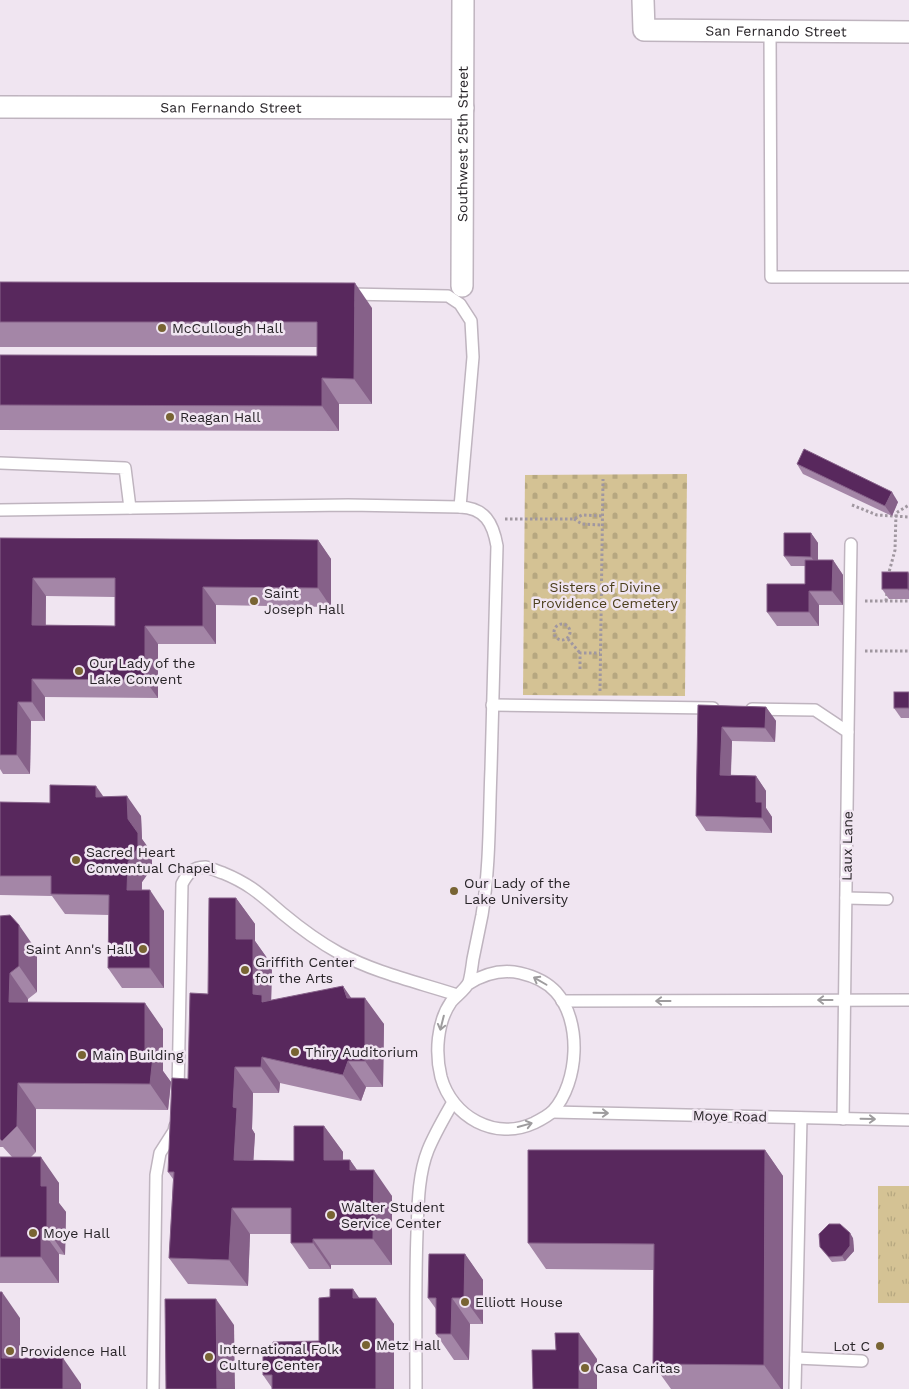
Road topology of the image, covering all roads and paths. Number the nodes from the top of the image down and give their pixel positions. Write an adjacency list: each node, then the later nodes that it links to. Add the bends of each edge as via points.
1 (463, 0): 6 (street, Southwest 25th Street)
2 (643, 0): 3 (street, San Fernando Street, via 644,30)
3 (770, 31): 4 (street, San Fernando Street); 7 (lane, via 771,276)
4 (909, 32)
5 (0, 107): 6 (street, San Fernando Street)
6 (463, 108): 9 (street, Southwest 25th Street)
7 (909, 277)
8 (342, 294): 9 (lane)
9 (461, 295): 14 (lane, via 471,321 473,357)
10 (0, 463): 15 (lane, via 125,468)
11 (602, 479): 17 (path)
12 (852, 505): 18 (path, via 877,515)
13 (909, 505): 18 (path)
14 (460, 507): 15 (lane); 20 (lane, via 476,509)
15 (130, 508): 16 (lane)
16 (0, 510)
17 (602, 516): 21 (path, via 582,515); 22 (path)
18 (895, 516): 19 (path); 24 (path, via 895,550)
19 (909, 516)
20 (486, 519): 21 (path); 35 (lane, via 492,523 497,546)
21 (574, 519): 22 (path, via 582,524)
22 (602, 525): 32 (path)
23 (851, 544): 26 (lane, Laux Lane)
24 (887, 581)
25 (887, 588): 27 (path)
26 (850, 601): 27 (path); 30 (lane, Laux Lane)
27 (886, 601): 28 (path)
28 (909, 601)
29 (568, 639): 29 (path, via 562,641 555,637 554,632 560,624 568,626); 33 (path)
30 (849, 650): 31 (path); 37 (lane, Laux Lane)
31 (909, 651)
32 (600, 653): 33 (path); 36 (path)
33 (580, 654): 34 (path)
34 (580, 669)
35 (492, 704): 36 (lane); 40 (lane, via 488,860 482,913)
36 (601, 706): 37 (lane, via 815,710)
37 (848, 732): 38 (lane, Laux Lane)
38 (846, 898): 39 (lane); 42 (lane, Laux Lane)
39 (887, 900)
40 (468, 984): 41 (lane); 44 (lane, one-way to 40, via 540,980 514,971 495,972)
41 (457, 995): 45 (lane, one-way to 45, via 441,1023 438,1059); 52 (lane, via 400,979 337,952 238,879 204,867 186,876 182,884 179,1076 174,1132 160,1153 156,1175)
42 (845, 1000): 43 (lane); 44 (lane, one-way to 44); 48 (lane, Laux Lane)
43 (909, 1000)
44 (562, 1001): 46 (lane, via 570,1018 574,1047 571,1075 564,1095)
45 (453, 1102): 46 (lane, one-way to 46, via 470,1118 487,1127 512,1129 533,1123); 53 (lane, via 428,1151 422,1176 416,1262)
46 (552, 1112): 47 (lane, Moye Road, one-way to 47)
47 (801, 1118): 48 (lane, Moye Road); 50 (lane)
48 (843, 1119): 49 (lane, Moye Road, one-way to 49)
49 (909, 1120)
50 (796, 1358): 51 (lane); 54 (lane)
51 (862, 1361)
52 (152, 1389)
53 (416, 1389)
54 (795, 1389)

